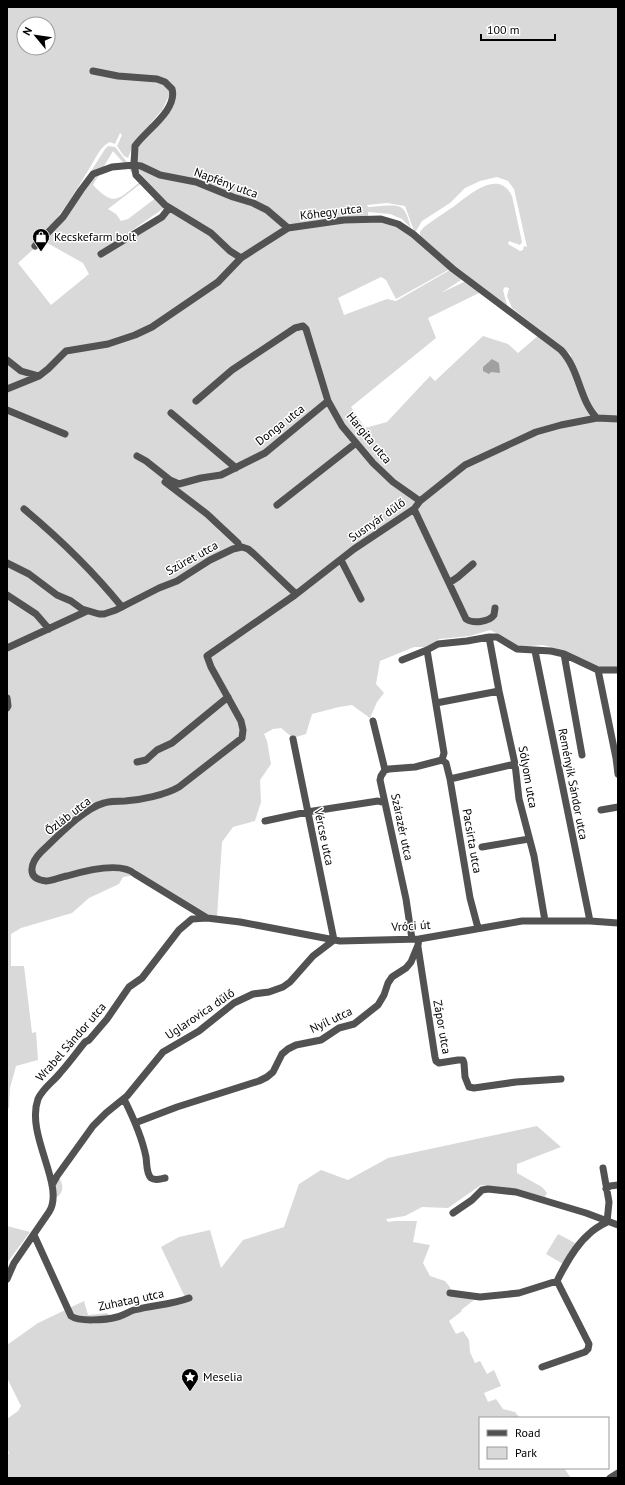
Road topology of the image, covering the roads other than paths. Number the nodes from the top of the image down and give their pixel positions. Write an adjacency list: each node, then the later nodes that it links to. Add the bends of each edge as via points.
1 (93, 72): 2 (street, via 157,79 172,89 172,100 166,110 135,146)
2 (134, 165): 3 (street, via 136,176); 4 (street, Napfény utca, via 160,175 196,182 253,204 267,210); 5 (street, via 112,167 93,174 62,217)
3 (169, 208): 6 (street, via 158,220); 7 (street, via 211,233)
4 (288, 228): 7 (street, Kőhegy utca); 15 (street, Kőhegy utca, via 344,220 381,219 398,224 452,269 561,350 572,363 589,408)
5 (36, 246)
6 (101, 254)
7 (241, 258): 9 (street, Kőhegy utca, via 218,282 152,327 108,344 66,351)
8 (7, 360): 9 (street, via 21,371)
9 (39, 376): 10 (street, Kőhegy utca)
10 (7, 389)
11 (196, 401): 12 (street, Hargita utca, via 232,370 301,326 306,329)
12 (328, 401): 18 (street, Hargita utca, via 342,426); 20 (street, Donga utca, via 265,453)
13 (7, 410): 17 (street)
14 (171, 413): 20 (street)
15 (597, 418): 16 (street, Susnyár dűlő); 23 (street, Susnyár dűlő, via 536,432 483,456 465,465)
16 (618, 419)
17 (65, 434)
18 (356, 443): 23 (street, Hargita utca, via 393,482); 24 (street)
19 (137, 456): 22 (street)
20 (236, 468): 22 (street, Donga utca, via 221,475 179,484)
21 (160, 478): 22 (street)
22 (169, 482): 27 (street, via 213,519)
23 (420, 501): 26 (street, Susnyár dűlő)
24 (277, 505)
25 (24, 509): 35 (street, via 62,541)
26 (414, 509): 28 (street, Susnyár dűlő, via 376,533); 31 (street)
27 (239, 547): 32 (street, via 248,549); 35 (street, Szüret utca)
28 (341, 560): 32 (street, Susnyár dűlő); 34 (street)
29 (7, 563): 37 (street, Szüret utca)
30 (473, 564): 31 (street, via 458,578)
31 (448, 583): 36 (street, via 468,621 488,620 494,615)
32 (296, 594): 44 (street, Susnyár dűlő)
33 (7, 595): 38 (street, via 36,614)
34 (361, 599)
35 (122, 607): 37 (street, Szüret utca, via 104,614)
36 (495, 608)
37 (85, 610): 38 (street, Szüret utca)
38 (49, 629): 40 (street, Szüret utca)
39 (489, 637): 41 (street, via 438,644); 42 (street, via 497,637 517,649); 48 (street, Sólyom utca)
40 (7, 648)
41 (427, 650): 45 (street); 51 (street)
42 (535, 651): 43 (street); 72 (street, Reményik Sándor utca)
43 (564, 654): 46 (street); 55 (street)
44 (207, 656): 49 (street, Őzláb utca)
45 (402, 660)
46 (598, 670): 47 (street); 56 (street)
47 (618, 670)
48 (499, 691): 51 (street); 59 (street, Sólyom utca)
49 (228, 697): 58 (street, via 172,743 156,750 146,760); 70 (street, Őzláb utca, via 242,724 243,734 240,741 171,792 128,801 104,802 96,806 41,852 32,871 35,877 47,881 91,871 124,868)
50 (7, 698): 52 (street)
51 (436, 703): 57 (street, via 444,753)
52 (7, 708)
53 (373, 721): 60 (street, Szárazér utca)
54 (293, 739): 66 (street, Vércse utca)
55 (582, 755)
56 (617, 758): 61 (street)
57 (442, 760): 60 (street, via 415,767); 62 (street, Pacsirta utca, via 446,762)
58 (137, 762)
59 (515, 764): 62 (street); 68 (street, Sólyom utca, via 519,800)
60 (385, 770): 63 (street, Szárazér utca, via 380,780)
61 (618, 774)
62 (450, 779): 74 (street, Pacsirta utca, via 470,898)
63 (385, 803): 66 (street, via 378,801); 76 (street, Szárazér utca)
64 (618, 806): 65 (street)
65 (601, 810)
66 (307, 812): 67 (street); 75 (street, Vércse utca)
67 (265, 821)
68 (529, 839): 69 (street); 71 (street, Sólyom utca)
69 (482, 848)
70 (207, 918): 75 (street, Vróci út, via 268,926); 82 (street, Wrabel Sándor utca, via 192,919 178,930 142,978 129,987 107,1019 43,1090 35,1113 37,1131)
71 (545, 921): 72 (street, Vróci út); 74 (street, Vróci út, via 522,921)
72 (590, 921): 73 (street, Vróci út)
73 (618, 923)
74 (478, 928): 76 (street, Vróci út)
75 (334, 940): 76 (street, Vróci út); 78 (street, Uglarovica dűlő, via 313,956 283,987 254,994 234,1003 200,1031 163,1052)
76 (416, 941): 77 (street, Zápor utca, via 436,1061 439,1063 462,1060 467,1083 469,1087 474,1088); 79 (street, Nyíl utca, via 411,962 392,977 378,1005 354,1024 339,1028 321,1040 288,1049 282,1054 273,1072 259,1081)
77 (561, 1079)
78 (124, 1099): 79 (street); 82 (street, Uglarovica dűlő, via 93,1126)
79 (135, 1123): 81 (street, via 148,1174 156,1180)
80 (602, 1168): 84 (street)
81 (165, 1178)
82 (52, 1185): 88 (street, Wrabel Sándor utca, via 51,1209)
83 (618, 1185): 84 (street)
84 (606, 1189): 86 (street, via 609,1202)
85 (454, 1213): 86 (street, via 482,1190 488,1189 516,1192)
86 (607, 1222): 87 (street); 90 (street, via 585,1238)
87 (618, 1225)
88 (34, 1235): 89 (street, Wrabel Sándor utca, via 14,1263); 92 (street, Zuhatag utca, via 71,1316 75,1319 116,1318 134,1310)
89 (7, 1279)
90 (557, 1281): 91 (street, via 519,1293 480,1297); 93 (street, via 589,1344 585,1352)
91 (450, 1293)
92 (188, 1298)
93 (542, 1367)
94 (618, 1473): 95 (street)
95 (610, 1478)

